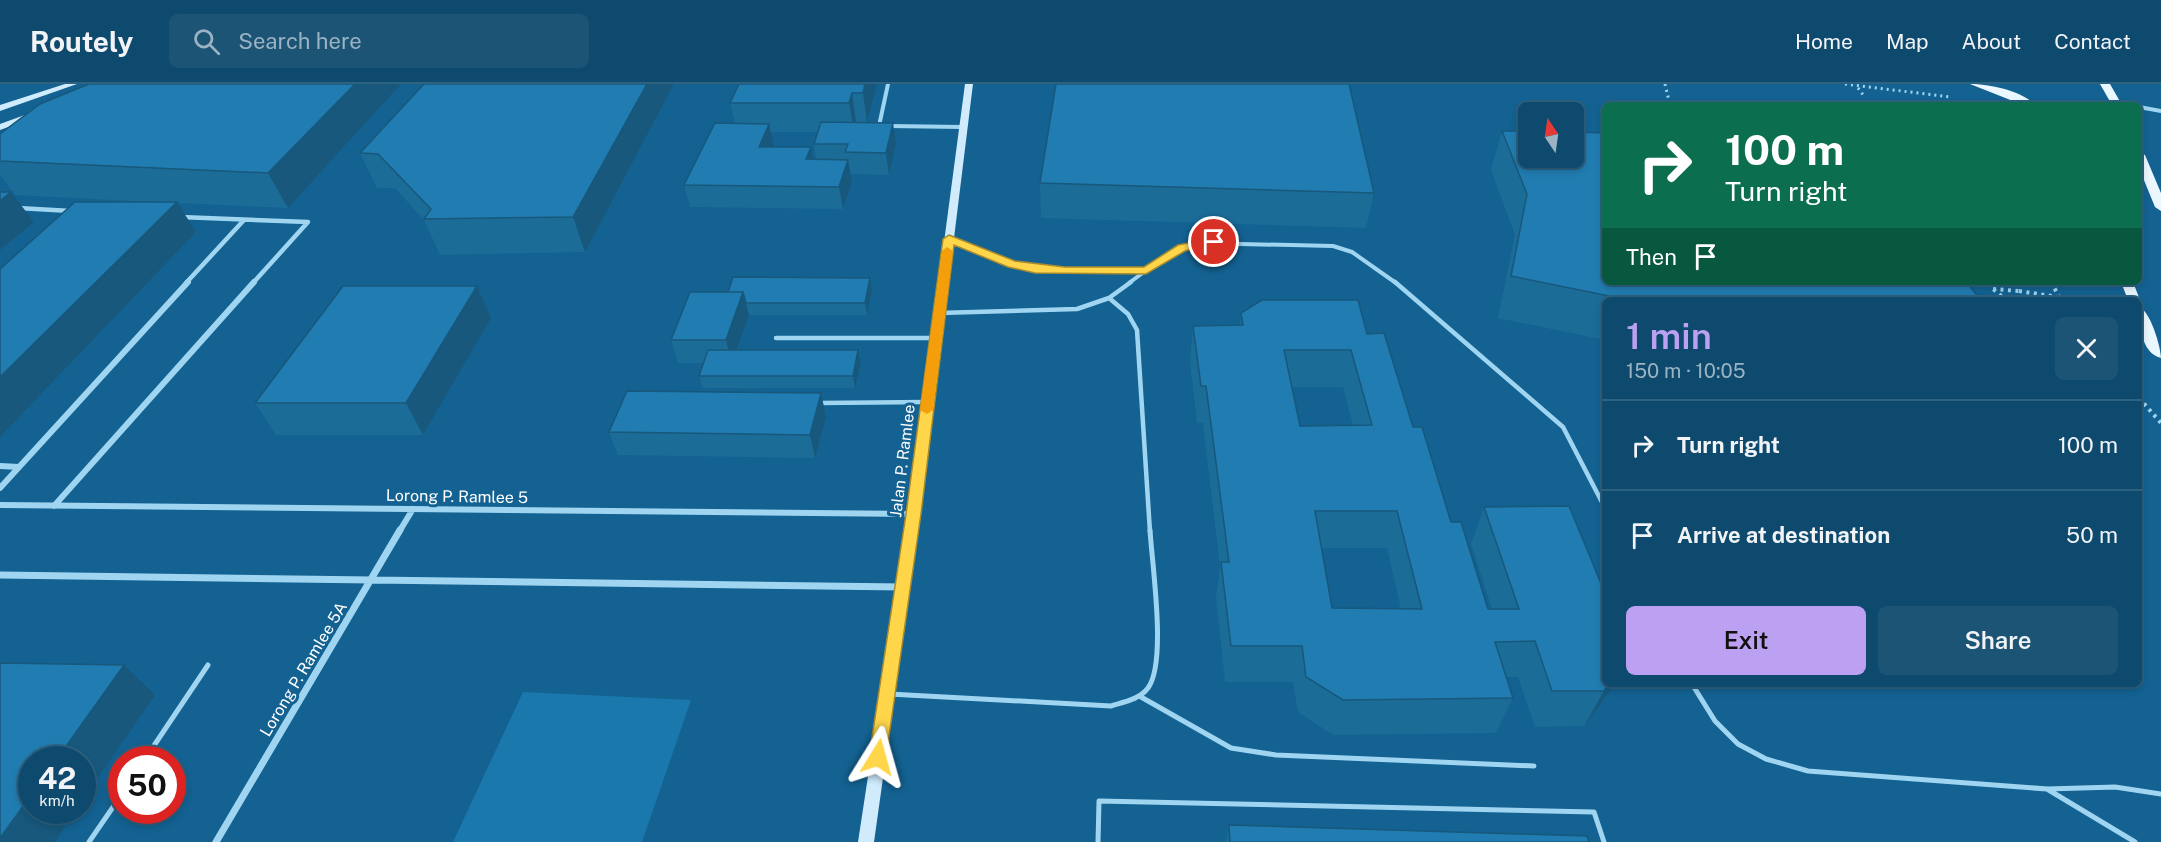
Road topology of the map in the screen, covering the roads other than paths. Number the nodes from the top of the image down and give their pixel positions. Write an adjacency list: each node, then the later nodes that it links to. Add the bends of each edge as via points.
1 (73, 84): 8 (main road)
2 (888, 84): 13 (lane, via 878,126)
3 (969, 84): 13 (main road, Jalan P. Ramlee)
4 (1975, 84): 6 (main road)
5 (2105, 84): 7 (main road)
6 (2025, 102)
7 (2116, 102)
8 (0, 108)
9 (2142, 108): 11 (lane)
10 (45, 111): 12 (main road)
11 (2161, 111)
12 (0, 127)
13 (963, 127): 20 (main road, Jalan P. Ramlee)
14 (2142, 162): 16 (main road)
15 (0, 207): 17 (street)
16 (2161, 207)
17 (80, 212)
18 (173, 216): 19 (street)
19 (244, 220): 31 (street); 35 (street, via 308,222)
20 (949, 239): 21 (lane, via 1035,269); 23 (main road, Jalan P. Ramlee)
21 (1146, 271): 22 (lane); 33 (lane, via 1167,255 1197,243 1311,244 1352,252 1382,271 1563,427)
22 (1109, 298): 23 (lane, via 1077,309); 44 (lane, via 1128,314 1137,330 1158,658 1154,679)
23 (939, 312): 26 (main road, Jalan P. Ramlee)
24 (2142, 318): 27 (main road)
25 (776, 338): 26 (lane)
26 (936, 338): 28 (main road, Jalan P. Ramlee)
27 (2161, 354)
28 (928, 402): 29 (lane); 37 (main road, Jalan P. Ramlee)
29 (808, 403)
30 (0, 466): 31 (street)
31 (19, 467): 32 (street)
32 (0, 488)
33 (1602, 502)
34 (0, 505): 35 (street, Lorong P. Ramlee 5)
35 (54, 506): 36 (street, Lorong P. Ramlee 5)
36 (413, 509): 37 (street, Lorong P. Ramlee 5); 39 (street, Lorong P. Ramlee 5A)
37 (914, 514): 40 (main road, Jalan P. Ramlee)
38 (0, 575): 39 (street)
39 (371, 580): 40 (street); 51 (street, Lorong P. Ramlee 5A)
40 (903, 587): 43 (main road, Jalan P. Ramlee)
41 (208, 665): 45 (lane)
42 (1694, 687): 47 (lane, via 1711,718 1737,746 1778,763 1808,771)
43 (887, 694): 44 (lane, via 1111,706); 52 (main road, Jalan P. Ramlee)
44 (1141, 697): 46 (lane, via 1205,735 1243,750 1276,755)
45 (154, 746)
46 (1534, 766)
47 (2047, 789): 48 (lane, via 2115,787); 55 (lane)
48 (2161, 794)
49 (108, 814): 50 (lane)
50 (89, 842)
51 (216, 842)
52 (866, 842)
53 (1098, 842): 54 (lane, via 1099,801 1594,812)
54 (1605, 842)
55 (2135, 842)

